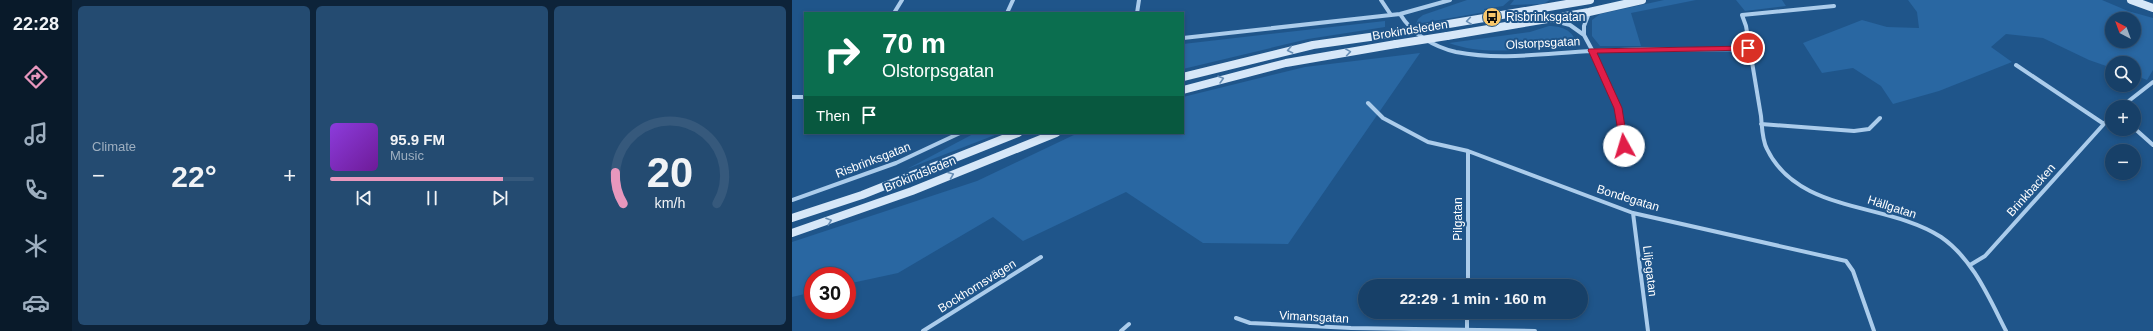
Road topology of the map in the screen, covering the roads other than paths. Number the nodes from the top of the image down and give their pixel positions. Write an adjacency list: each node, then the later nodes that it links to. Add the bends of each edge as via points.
1 (902, 0): 13 (street)
2 (1013, 0): 14 (street)
3 (1139, 0): 15 (street)
4 (1381, 0): 18 (street)
5 (1450, 0): 17 (street)
6 (1556, 0): 11 (street)
7 (1588, 0): 11 (main road, Brokindsleden)
8 (1642, 0): 16 (main road, Brokindsleden)
9 (2131, 0): 12 (main road)
10 (1834, 6): 22 (street, Hällgatan, via 1742,15)
11 (1550, 8): 25 (main road, Brokindsleden, one-way to 25, bridge, via 1313,45)
12 (2153, 8)
13 (895, 12)
14 (1007, 12)
15 (1136, 12)
16 (1589, 12): 19 (main road, Brokindsleden); 20 (street)
17 (1400, 14): 18 (street); 23 (street, Olstorpsgatan, via 1406,24 1419,35 1454,52 1491,56)
18 (1391, 15): 21 (street)
19 (1546, 19): 20 (street, via 1570,25); 27 (main road, Brokindsleden, one-way to 19, bridge, via 1286,63)
20 (1584, 35): 23 (street)
21 (1184, 38)
22 (1748, 48): 23 (street, Olstorpsgatan); 33 (street, Hällgatan)
23 (1592, 50): 40 (street, via 1618,108)
24 (2016, 65): 34 (street, via 2050,85 2086,114)
25 (1184, 77)
26 (2153, 82): 30 (street)
27 (1184, 90)
28 (792, 97): 29 (street)
29 (804, 97)
30 (2130, 100)
31 (1368, 103): 41 (street, Bondegatan, via 1383,118 1428,142)
32 (1880, 118): 33 (street, via 1874,127 1868,130 1854,131)
33 (1761, 124): 47 (street, Hällgatan, via 1769,155 1779,169 1794,182 1822,196 1919,226 1949,244)
34 (2104, 124): 47 (street, Brinkbacken, via 1985,256)
35 (958, 134): 42 (street, Risbrinksgatan, via 896,163)
36 (1015, 134): 44 (main road, Brokindsleden, via 862,195)
37 (1054, 134): 45 (main road, Brokindsleden, one-way to 37, via 912,191)
38 (2141, 134): 39 (street)
39 (2153, 145)
40 (1624, 146)
41 (1468, 152): 43 (street, Bondegatan); 48 (street, Pilgatan)
42 (792, 200)
43 (1633, 213): 57 (street, Liljegatan); 58 (street, Bondegatan, via 1846,261 1854,271)
44 (792, 218)
45 (792, 233)
46 (1041, 257): 54 (street, Bockhornsvägen)
47 (1970, 265): 59 (street, Hällgatan)
48 (1468, 279)
49 (1236, 318): 52 (street, Vimansgatan, via 1250,324)
50 (1467, 319): 53 (street)
51 (1129, 324): 55 (street)
52 (1350, 330): 53 (street, Vimansgatan)
53 (1467, 330): 56 (street, Vimansgatan)
54 (923, 331)
55 (1121, 331)
56 (1535, 331)
57 (1648, 331)
58 (1874, 331)
59 (2006, 331)

